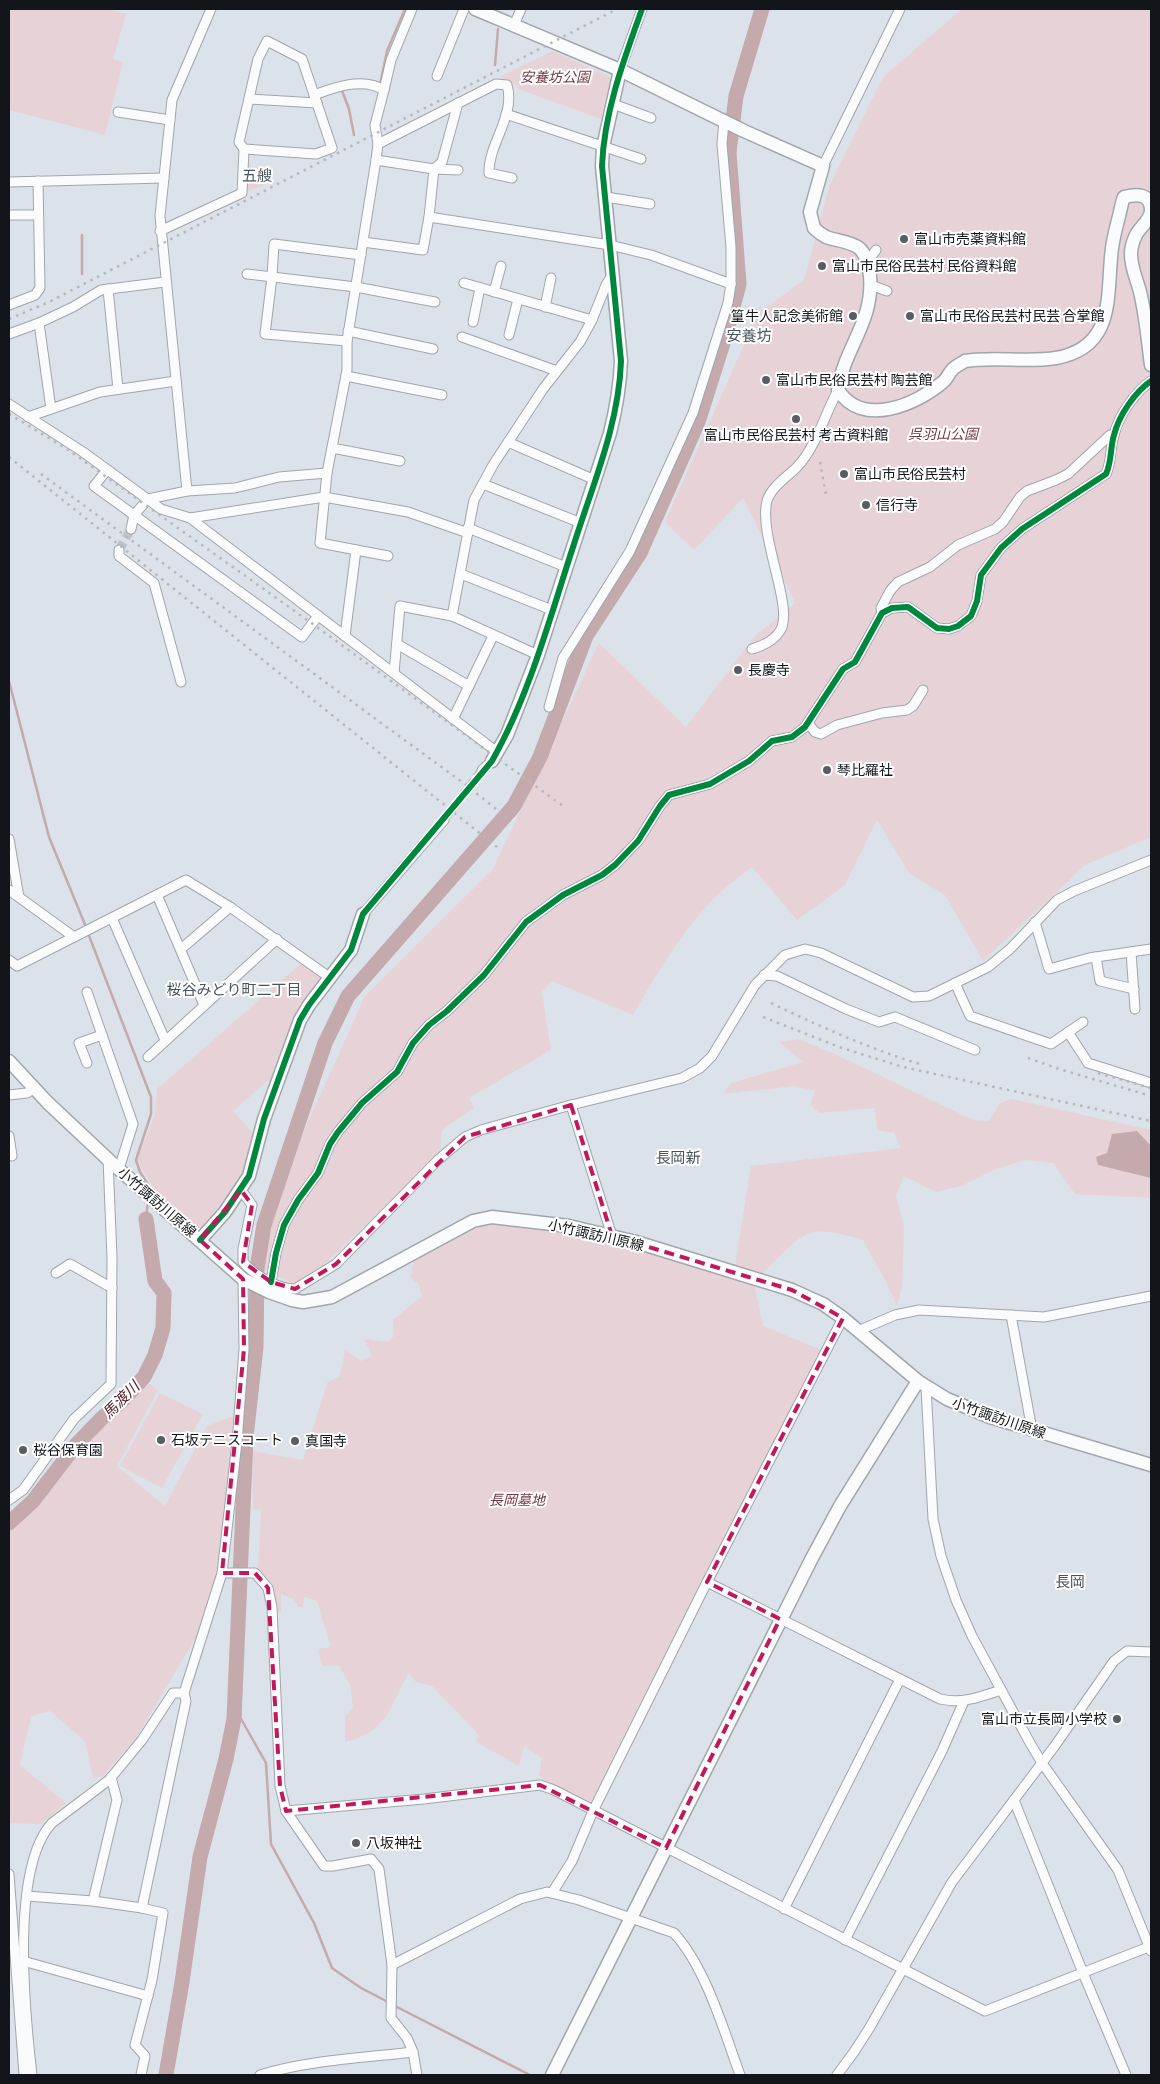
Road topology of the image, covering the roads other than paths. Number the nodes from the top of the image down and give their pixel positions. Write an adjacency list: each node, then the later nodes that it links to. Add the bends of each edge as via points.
1 (211, 9): 19 (street, via 172,100)
2 (412, 9): 11 (street, via 391,60)
3 (464, 9): 10 (street)
4 (475, 9): 8 (street)
5 (521, 9): 8 (street)
6 (642, 9): 9 (street)
7 (900, 9): 26 (street)
8 (514, 25): 9 (street)
9 (620, 70): 15 (street); 20 (street)
10 (437, 76)
11 (384, 90): 13 (street, via 376,85 341,85); 21 (street, via 376,125)
12 (249, 99): 13 (street); 13 (street, via 258,59 267,41 302,58); 23 (street, via 238,142)
13 (316, 99): 23 (street, via 332,148 316,154)
14 (458, 103): 17 (street, via 496,84 507,85 510,94); 21 (street); 27 (street, via 442,162)
15 (613, 104): 18 (street); 22 (street)
16 (118, 112): 19 (street)
17 (506, 114): 22 (street); 30 (street, via 489,173)
18 (651, 118)
19 (170, 120): 29 (street)
20 (724, 120): 26 (street); 51 (street, via 722,144)
21 (378, 144): 25 (street)
22 (603, 147): 24 (street); 33 (street)
23 (244, 149): 38 (street, via 242,193)
24 (641, 159)
25 (376, 160): 27 (street); 39 (street)
26 (823, 166): 43 (street, via 810,212 814,228 824,236 858,247)
27 (434, 169): 28 (street); 37 (street)
28 (458, 170)
29 (164, 178): 31 (street); 38 (street)
30 (512, 178)
31 (38, 181): 32 (street); 36 (street)
32 (9, 182)
33 (606, 197): 34 (street); 40 (street)
34 (650, 204)
35 (9, 215): 36 (street)
36 (38, 215): 60 (street, via 40,288 34,295)
37 (429, 217): 39 (street, via 423,250); 40 (street)
38 (160, 231): 49 (street)
39 (363, 242): 42 (street)
40 (610, 245): 46 (street); 51 (street, via 651,255)
41 (876, 250): 43 (street)
42 (361, 255): 47 (street, via 274,244); 53 (street)
43 (868, 261): 52 (street)
44 (501, 266): 57 (street)
45 (248, 274): 47 (street)
46 (613, 274): 62 (street); 88 (street, via 620,382 610,433)
47 (272, 277): 53 (street); 69 (street, via 265,334)
48 (552, 278): 61 (street)
49 (165, 282): 55 (street); 74 (street)
50 (464, 283): 54 (street)
51 (731, 284): 116 (street, via 693,413 630,551 563,658)
52 (871, 285): 56 (street); 77 (street, via 866,317 844,365)
53 (356, 287): 59 (street); 65 (street)
54 (480, 288): 57 (street); 63 (street)
55 (108, 289): 64 (street); 76 (street)
56 (887, 291)
57 (494, 292): 58 (street)
58 (518, 299): 61 (street); 67 (street)
59 (435, 302)
60 (9, 305)
61 (545, 307): 62 (street)
62 (592, 320): 72 (street, via 580,342)
63 (472, 322)
64 (39, 323): 66 (street); 80 (street)
65 (348, 331): 69 (street); 70 (street)
66 (9, 334)
67 (509, 335)
68 (462, 337): 72 (street)
69 (346, 341): 73 (street)
70 (433, 349)
71 (1151, 365): 77 (street, via 1141,294 1131,252 1151,208 1142,195 1134,194 1124,197 1122,203 1112,248 1110,294 1098,336 1086,347 1055,358 965,361 944,381 910,403 899,406 867,411 844,400)
72 (557, 371): 83 (street)
73 (346, 376): 78 (street); 84 (street)
74 (176, 381): 76 (street); 90 (street)
75 (1151, 381): 82 (street, via 1140,389 1118,423)
76 (118, 389): 80 (street)
77 (838, 390): 110 (street, via 799,465 774,488 768,499 765,528 784,607 784,622 771,640)
78 (442, 395)
79 (9, 404): 81 (street)
80 (52, 409): 81 (street)
81 (28, 417): 86 (street)
82 (1114, 436): 104 (street, via 1110,435 1068,474 1027,491 995,529 958,545 930,568 898,582 881,608); 104 (street, via 1111,463 1106,474 1022,530 1001,548 981,575 971,616 958,626 937,628 908,607 892,608)
83 (508, 442): 88 (street); 89 (street)
84 (332, 448): 85 (street); 87 (street)
85 (400, 461)
86 (107, 470): 92 (street); 93 (street, via 94,486)
87 (327, 473): 90 (street, via 279,477 235,488); 91 (street)
88 (595, 480): 95 (street)
89 (482, 484): 95 (street); 97 (street, via 474,500)
90 (187, 491): 92 (street)
91 (324, 497): 94 (street); 97 (street, via 408,512); 99 (street, via 320,543)
92 (148, 499): 93 (street); 94 (street, via 161,509)
93 (134, 515): 96 (street); 105 (street, via 302,637)
94 (190, 518): 105 (street)
95 (580, 523): 101 (street)
96 (131, 529)
97 (468, 530): 101 (street); 102 (street)
98 (118, 550): 113 (street, via 119,556 154,583)
99 (356, 550): 100 (street); 107 (street)
100 (388, 556)
101 (566, 567): 103 (street)
102 (460, 574): 103 (street); 106 (street)
103 (552, 610): 111 (street)
104 (882, 613): 118 (street, via 856,662 843,669)
105 (318, 616): 107 (street)
106 (452, 616): 108 (street); 109 (street, via 400,606)
107 (345, 636): 112 (street)
108 (493, 636): 111 (street); 114 (street)
109 (396, 644): 112 (street); 114 (street)
110 (752, 649)
111 (538, 655): 119 (street, via 507,735)
112 (394, 673): 117 (street)
113 (181, 682)
114 (469, 686): 117 (street)
115 (923, 690): 118 (street, via 907,710 837,725 821,734)
116 (549, 707)
117 (453, 719): 119 (street)
118 (808, 723): 166 (street, via 799,733 772,742 710,784 669,795 638,841 616,865 563,895 526,922 484,975 429,1025 413,1043 397,1072 362,1103 338,1132 318,1173 284,1225)
119 (495, 756): 120 (street)
120 (482, 770)
121 (444, 820): 128 (street)
122 (9, 839): 126 (street)
123 (1151, 860): 130 (street, via 1057,900)
124 (9, 890): 126 (street)
125 (157, 895): 127 (street, via 186,880); 129 (street); 133 (street)
126 (19, 897): 131 (street)
127 (230, 907): 132 (street); 133 (street)
128 (363, 914): 139 (street, via 351,950)
129 (112, 918): 131 (street); 148 (street)
130 (1035, 922): 136 (street, via 1049,969); 140 (street, via 988,967)
131 (74, 937): 137 (street, via 18,966)
132 (277, 939): 139 (street); 143 (street)
133 (181, 949): 143 (street)
134 (1151, 950): 135 (street)
135 (1131, 952): 136 (street); 141 (street)
136 (1096, 957): 141 (street, via 1100,981)
137 (9, 960)
138 (764, 975): 140 (street, via 785,955 805,949 821,953 913,997 929,996); 149 (street, via 777,976 879,1022 895,1017); 156 (street, via 754,985 712,1056 700,1068 682,1078)
139 (329, 977): 161 (street, via 300,1020 264,1119 249,1176)
140 (955, 984): 146 (street, via 970,1016 1051,1044)
141 (1134, 990): 144 (street)
142 (87, 992): 147 (street)
143 (204, 1005): 148 (street)
144 (1135, 1008)
145 (1083, 1022): 146 (street)
146 (1068, 1032): 153 (street, via 1088,1062)
147 (102, 1035): 152 (street, via 79,1043); 160 (street, via 133,1124)
148 (164, 1040): 150 (street)
149 (975, 1050)
150 (148, 1057)
151 (9, 1061): 154 (street, 小竹諏訪川原線)
152 (87, 1063)
153 (1151, 1083)
154 (34, 1088): 155 (street, via 27,1093); 159 (street, 小竹諏訪川原線)
155 (9, 1095)
156 (571, 1105): 162 (street); 166 (street, via 465,1137 438,1160 336,1264 295,1289)
157 (9, 1136): 158 (street)
158 (12, 1156)
159 (108, 1159): 160 (street, 小竹諏訪川原線); 167 (street)
160 (118, 1169): 163 (street, 小竹諏訪川原線)
161 (241, 1190): 163 (street); 166 (street, via 252,1205 243,1262)
162 (612, 1236): 166 (street, 小竹諏訪川原線, via 568,1226 492,1217 473,1221 332,1297 303,1302); 170 (street, 小竹諏訪川原線, via 792,1290 823,1304)
163 (200, 1240): 165 (street, 小竹諏訪川原線)
164 (56, 1273): 167 (street, via 70,1264)
165 (245, 1280): 166 (street, 小竹諏訪川原線); 176 (street, via 237,1442)
166 (270, 1287)
167 (112, 1288): 175 (street, via 111,1384 74,1419 23,1490)
168 (1151, 1296): 169 (street, via 1044,1317)
169 (1012, 1315): 171 (street, via 919,1310 895,1315); 173 (street)
170 (843, 1318): 171 (street, 小竹諏訪川原線); 177 (street)
171 (858, 1330): 172 (street, 小竹諏訪川原線)
172 (922, 1384): 173 (street, 小竹諏訪川原線, via 966,1408); 178 (street, via 840,1506); 181 (street, via 933,1519 941,1556 960,1609)
173 (1032, 1430): 174 (street, 小竹諏訪川原線)
174 (1151, 1465)
175 (9, 1500)
176 (222, 1573): 182 (street); 187 (street, via 255,1574 268,1588 272,1607 280,1786)
177 (707, 1582): 178 (street); 188 (street)
178 (780, 1619): 180 (street); 189 (street)
179 (1151, 1652): 184 (street, via 1127,1651 1114,1661)
180 (900, 1679): 183 (street, via 940,1699); 195 (street)
181 (1001, 1690): 183 (street); 184 (street)
182 (184, 1693): 185 (street, via 173,1693 142,1740); 194 (street, via 185,1708)
183 (964, 1700): 197 (street, via 942,1751)
184 (1042, 1763): 186 (street); 198 (street, via 1118,1870)
185 (111, 1777): 192 (street, via 44,1831 36,1847); 193 (street, via 117,1800)
186 (1014, 1800): 201 (street, via 952,1882); 202 (street)
187 (286, 1811): 188 (street, via 540,1786); 200 (street, via 324,1866 372,1859 379,1869)
188 (593, 1811): 189 (street); 191 (street, via 572,1861)
189 (666, 1848): 195 (street); 196 (street)
190 (9, 1874): 205 (street)
191 (552, 1893): 196 (street); 200 (street, via 520,1899)
192 (27, 1896): 193 (street); 199 (street)
193 (94, 1902): 194 (street)
194 (142, 1908): 203 (street, via 163,1913)
195 (784, 1909): 197 (street)
196 (631, 1918): 210 (street); 211 (street, via 674,1933 681,1940 702,1977)
197 (845, 1940): 201 (street)
198 (1151, 1948): 202 (street)
199 (23, 1961): 203 (street); 206 (street)
200 (392, 1965): 204 (street, via 391,2018)
201 (904, 1969): 202 (street, via 986,2012); 212 (street)
202 (1083, 1973): 213 (street)
203 (148, 1996): 207 (street, via 135,2045 145,2056)
204 (413, 2052): 208 (street, via 327,2061); 209 (street)
205 (24, 2075)
206 (32, 2075)
207 (141, 2075)
208 (260, 2075)
209 (417, 2075)
210 (552, 2075)
211 (740, 2075)
212 (837, 2075)
213 (1126, 2075)

